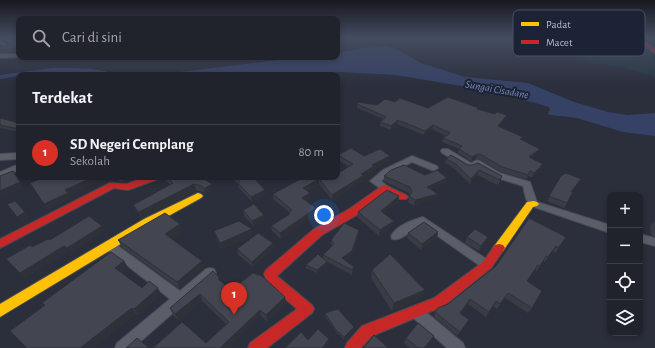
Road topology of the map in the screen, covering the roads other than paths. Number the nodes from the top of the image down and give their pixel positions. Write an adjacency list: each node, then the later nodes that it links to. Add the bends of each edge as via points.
1 (1, 56): 2 (street)
2 (16, 56)
3 (445, 151): 13 (street, via 470,166 477,163 497,175 527,184 529,196)
4 (16, 156): 5 (street)
5 (0, 157)
6 (16, 168): 8 (street)
7 (434, 168): 10 (street, via 412,159 386,172 375,181)
8 (0, 175)
9 (147, 180): 18 (main road, via 128,187 113,186)
10 (385, 188): 12 (main road); 26 (main road, via 353,212 318,232 270,274 272,280 307,309)
11 (198, 196): 19 (main road, via 148,222)
12 (403, 197)
13 (534, 204): 14 (street); 20 (main road, via 530,204)
14 (607, 228)
15 (396, 236): 20 (street, via 412,224 423,221)
16 (643, 239): 17 (street)
17 (655, 242)
18 (0, 244)
19 (110, 246): 22 (street); 23 (main road)
20 (487, 265): 24 (main road, via 439,302)
21 (210, 274): 22 (street)
22 (179, 298): 25 (street)
23 (0, 311)
24 (416, 312): 27 (main road, via 367,331); 28 (street)
25 (122, 348)
26 (255, 348)
27 (352, 348)
28 (458, 348)

